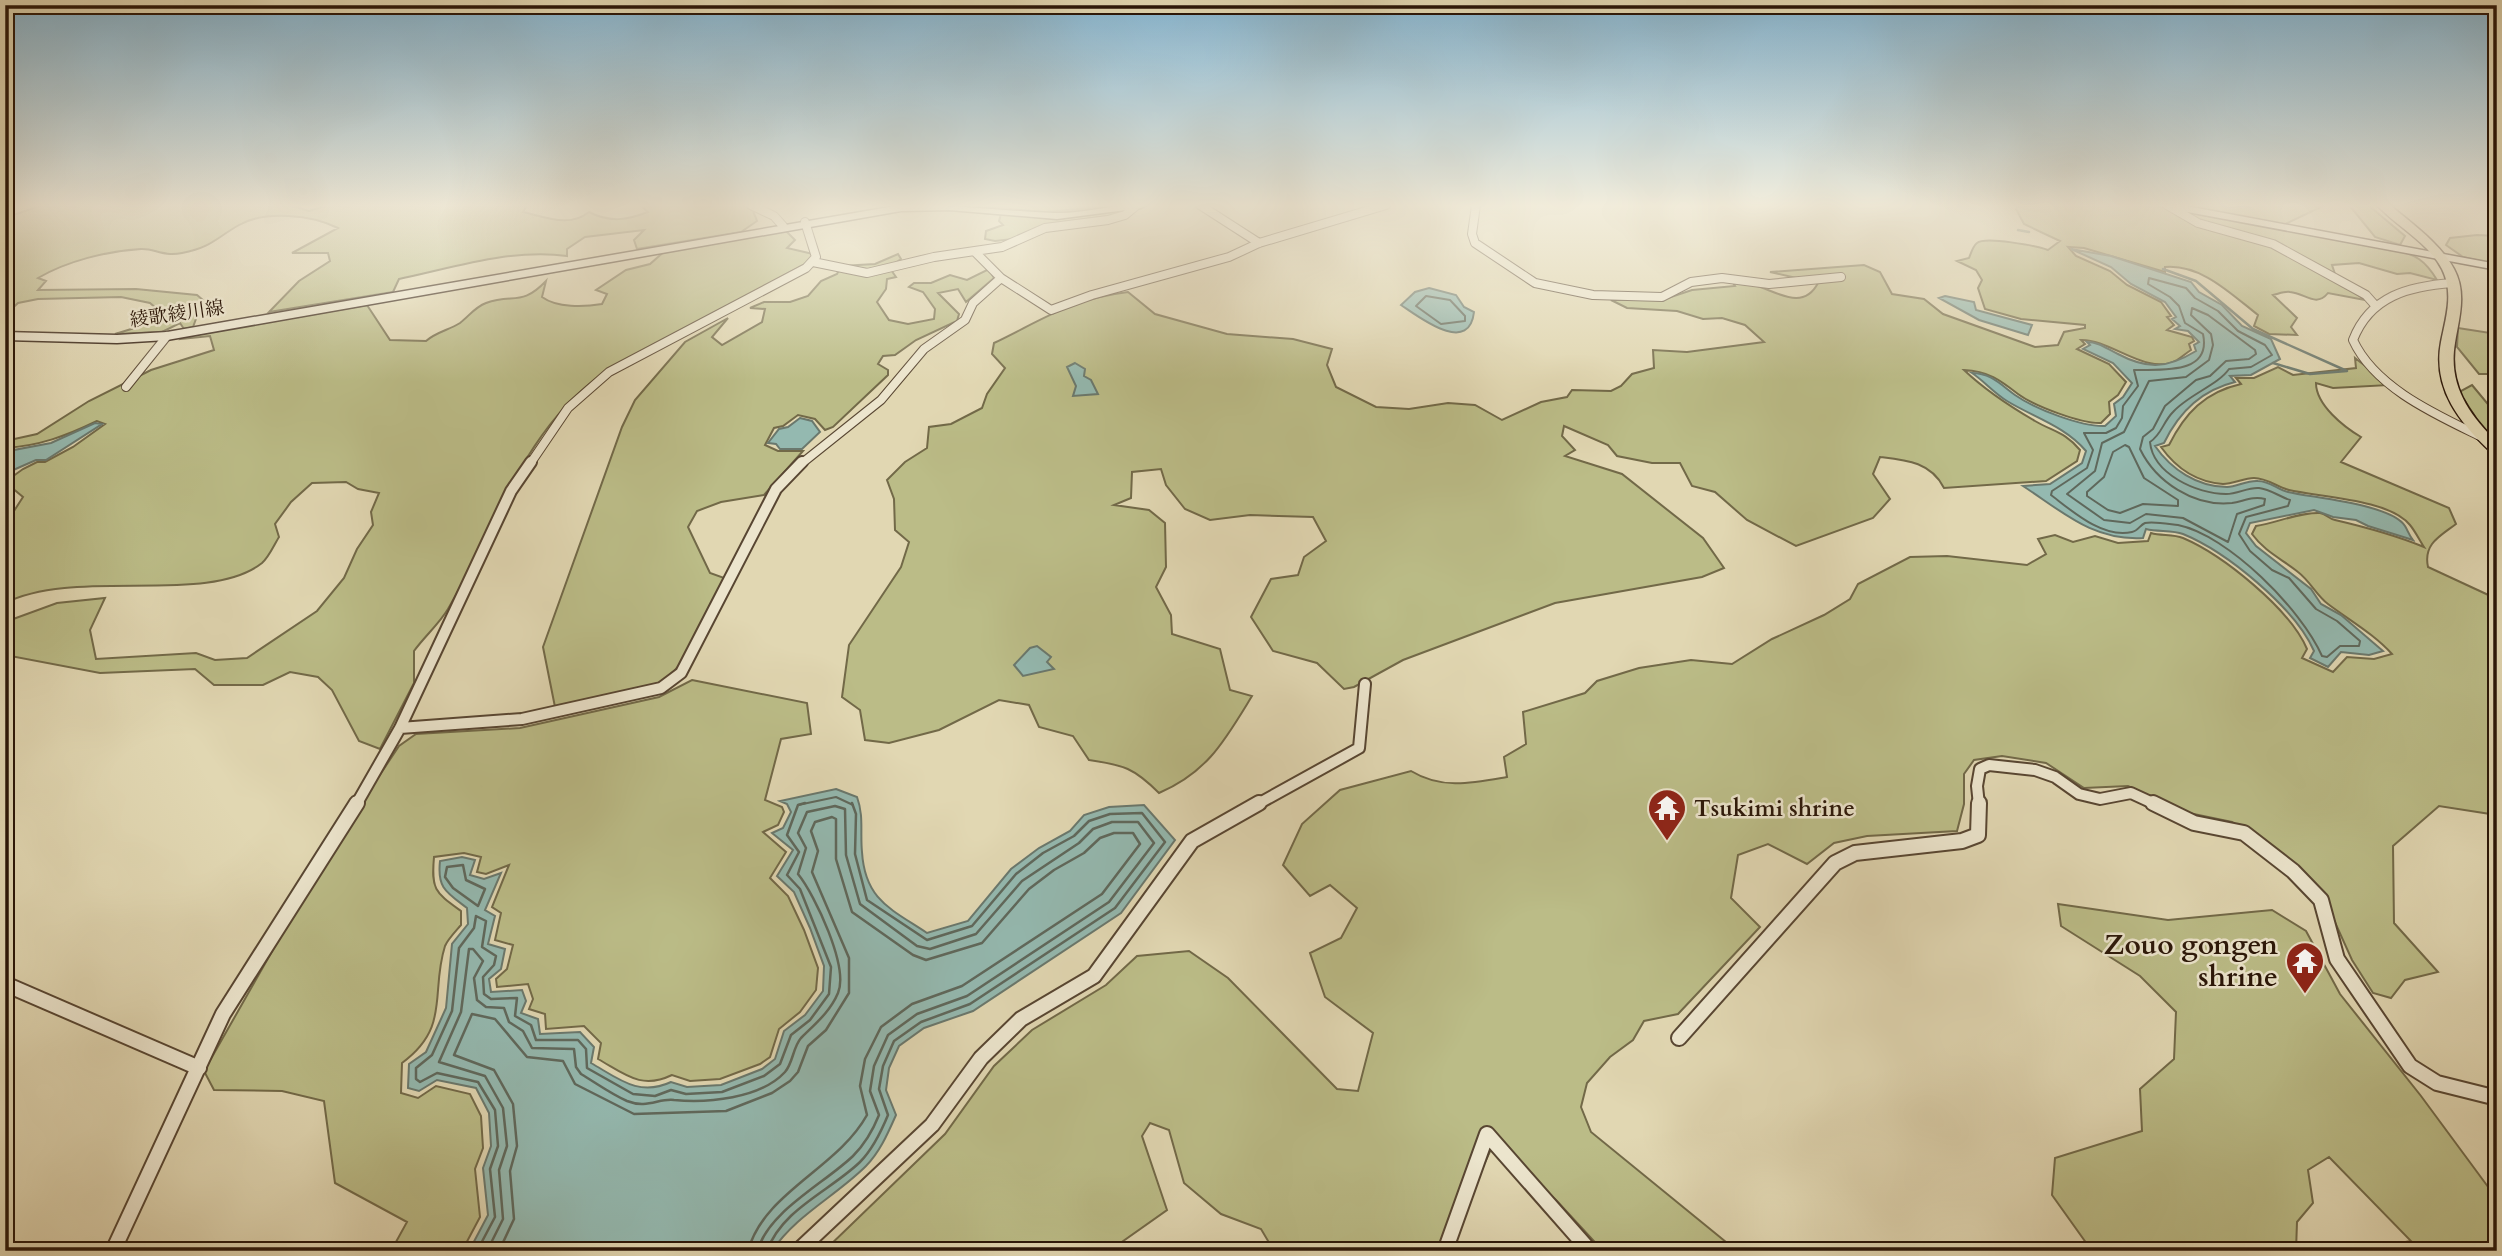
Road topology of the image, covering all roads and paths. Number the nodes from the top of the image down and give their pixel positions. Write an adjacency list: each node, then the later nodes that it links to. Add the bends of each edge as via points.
1 (572, 264): 15 (main road, 綾歌綾川線)
2 (811, 264): 20 (street, via 609,372 568,408 511,491)
3 (821, 264): 4 (street, via 867,273)
4 (906, 264)
5 (986, 264): 11 (street)
6 (1205, 264): 11 (street, via 1051,310)
7 (1503, 264): 10 (street, via 1523,278 1560,291 1662,297 1691,282 1712,279 1769,284)
8 (2309, 264): 13 (street)
9 (2444, 264): 12 (main road)
10 (1841, 277)
11 (1000, 278): 20 (street, via 970,304 965,320 924,349 881,400 813,451 776,489 681,673 661,688 522,719)
12 (2453, 283): 13 (street, via 2420,286); 17 (main road, via 2456,303 2446,356 2449,384 2462,411)
13 (2374, 304): 17 (street, via 2362,314 2353,340 2361,359 2441,415)
14 (5, 336): 15 (main road, 綾歌綾川線)
15 (167, 336): 16 (street)
16 (126, 387)
17 (2484, 438): 18 (main road)
18 (2497, 450)
19 (1365, 684): 26 (street, via 1359,748 1192,841 1094,976 1021,1019 981,1058 932,1125)
20 (400, 728): 23 (street, via 372,780 223,1014)
21 (5, 984): 23 (street)
22 (1679, 1038): 24 (street, via 1835,863 1855,853 1962,841 1978,835 1983,820 1975,784 1980,769 2016,766 2055,777 2079,794 2100,799 2131,793 2194,823 2244,833 2321,900 2337,959 2410,1066 2437,1083)
23 (199, 1068): 25 (street)
24 (2497, 1098)
25 (113, 1251)
26 (798, 1251)
27 (1445, 1251): 28 (street, via 1487,1134)
28 (1590, 1251)

